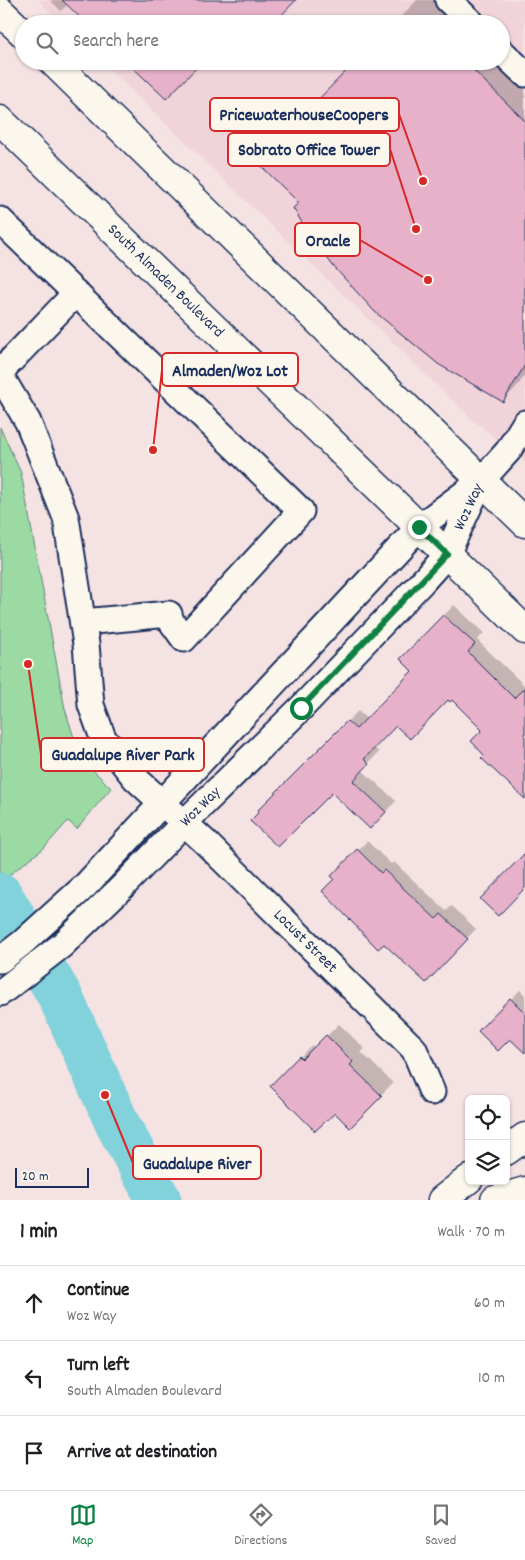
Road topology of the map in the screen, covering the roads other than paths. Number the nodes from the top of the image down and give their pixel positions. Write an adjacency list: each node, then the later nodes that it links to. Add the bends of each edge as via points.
1 (0, 10): 2 (main road)
2 (15, 25)
3 (510, 60): 5 (street)
4 (61, 70): 11 (main road)
5 (525, 74)
6 (0, 120): 13 (main road, South Almaden Boulevard)
7 (0, 220): 8 (street)
8 (76, 293): 9 (street); 15 (street, via 301,511 184,639 171,621 170,614)
9 (0, 373): 15 (street, Locust Street, via 28,422 66,518)
10 (525, 423): 11 (street, via 508,451)
11 (481, 480): 12 (main road); 13 (street, Woz Way); 14 (street, Woz Way)
12 (525, 523)
13 (419, 527): 14 (main road, South Almaden Boulevard); 17 (street, Woz Way)
14 (447, 554): 16 (main road, South Almaden Boulevard); 18 (street, Woz Way, via 301,708)
15 (83, 622): 17 (street, Locust Street, via 91,706 103,738 135,778)
16 (525, 630)
17 (161, 802): 18 (street, Locust Street); 19 (street, Woz Way, via 84,886)
18 (184, 823): 20 (street, Woz Way, via 84,924 39,965); 21 (street, Locust Street, via 414,1049)
19 (0, 960)
20 (0, 993)
21 (432, 1092)
22 (525, 1138): 23 (main road)
23 (510, 1148)
24 (465, 1182): 26 (main road)
25 (525, 1191): 27 (main road)
26 (442, 1200)
27 (495, 1200)

